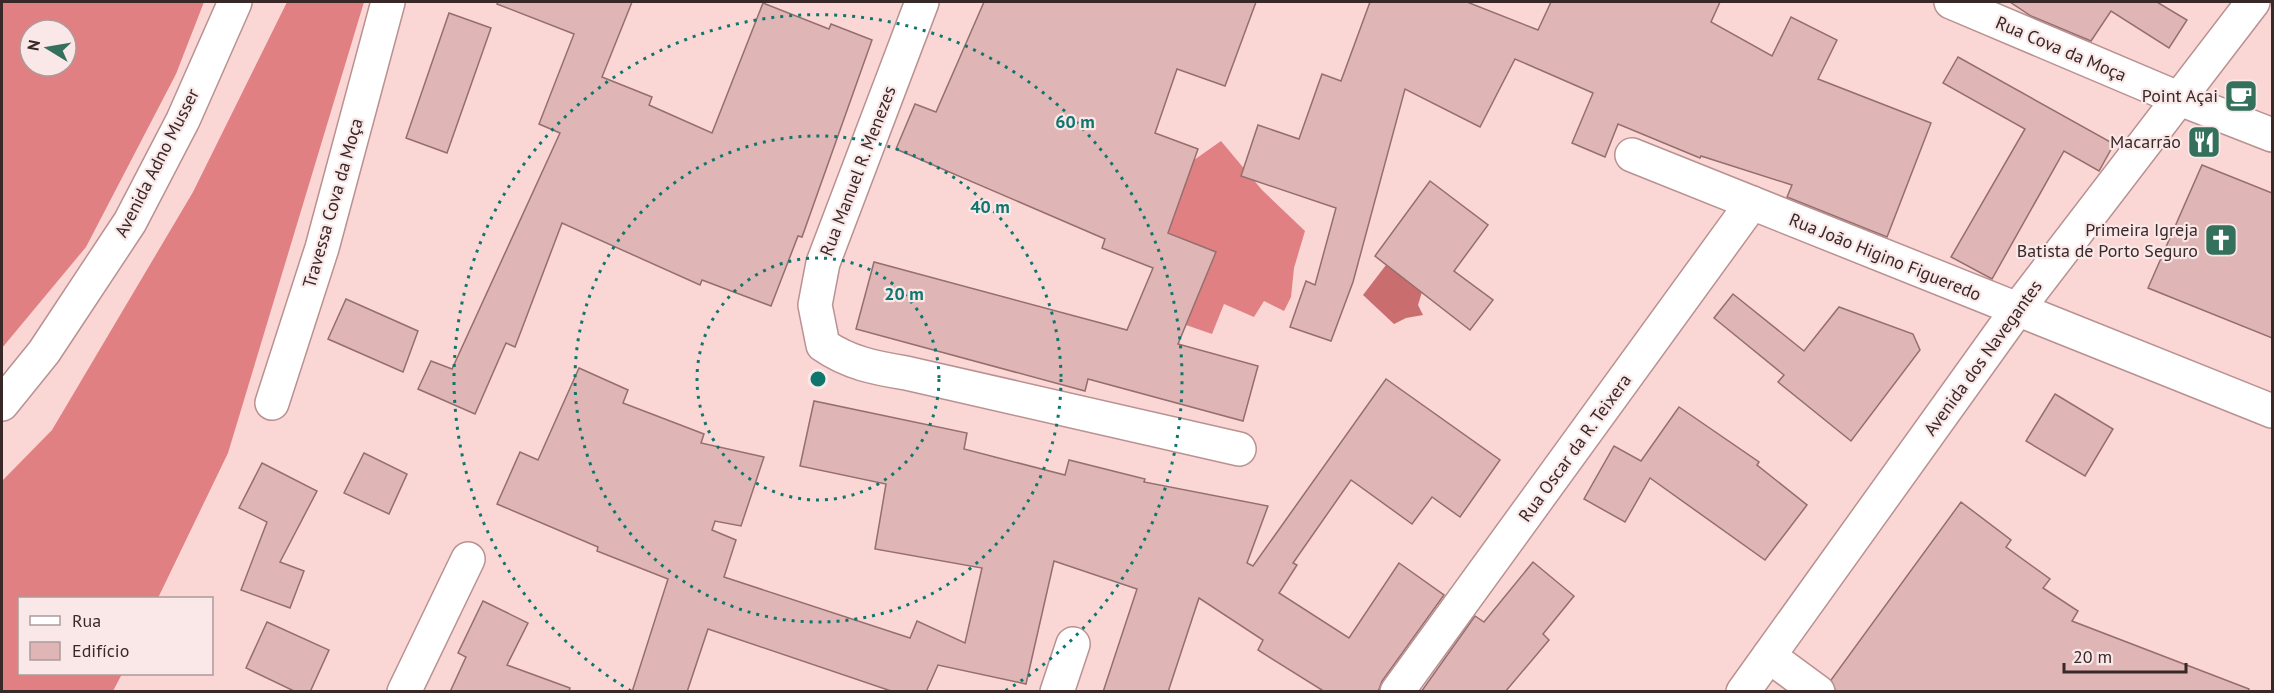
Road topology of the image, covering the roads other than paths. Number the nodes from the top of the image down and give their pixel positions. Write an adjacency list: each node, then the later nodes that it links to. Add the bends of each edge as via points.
1 (235, 2): 12 (street, Avenida Adno Musser, via 183,120 130,222 44,352)
2 (388, 2): 11 (street, Travessa Cova da Moça, via 322,248)
3 (922, 2): 14 (street, Rua Manuel R. Menezes, via 823,262 815,304 824,345 861,365)
4 (1951, 2): 6 (street, Rua Cova da Moça)
5 (2253, 2): 6 (street, Avenida dos Navegantes)
6 (2180, 99): 7 (street, Rua Cova da Moça); 10 (street, Avenida dos Navegantes)
7 (2272, 135)
8 (1632, 155): 9 (street, Rua João Higino Figueredo)
9 (1752, 203): 10 (street, Rua João Higino Figueredo); 20 (street, Rua Oscar da R. Teixera)
10 (2017, 310): 13 (street, Rua João Higino Figueredo); 17 (street, Avenida dos Navegantes)
11 (272, 403)
12 (2, 404)
13 (2272, 411)
14 (1239, 449)
15 (468, 559): 18 (street)
16 (1072, 644): 19 (street)
17 (1769, 656): 21 (street, Avenida dos Navegantes); 22 (street)
18 (404, 692)
19 (1057, 692)
20 (1397, 692)
21 (1743, 692)
22 (1818, 692)

